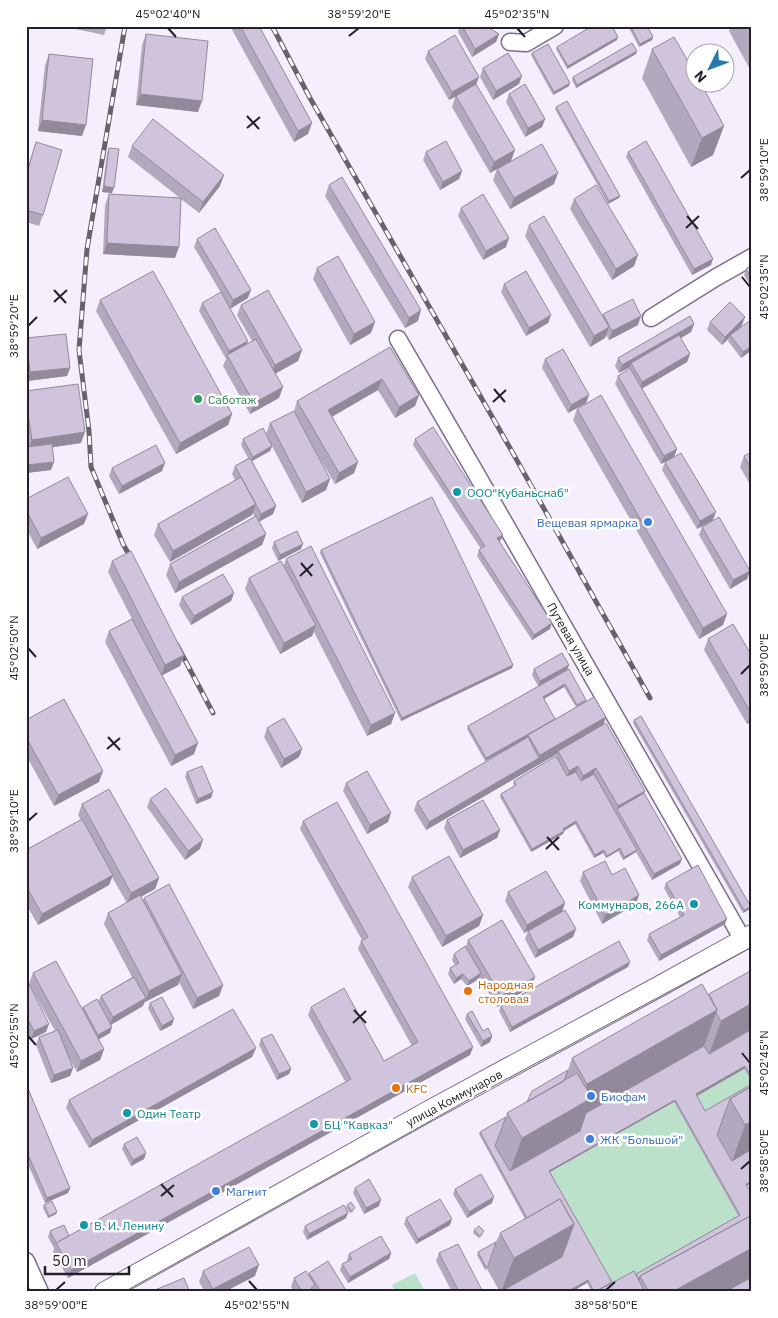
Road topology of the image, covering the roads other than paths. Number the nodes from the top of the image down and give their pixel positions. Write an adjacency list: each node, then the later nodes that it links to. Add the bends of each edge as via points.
1 (555, 26): 2 (street, via 526,43)
2 (510, 42)
3 (752, 257): 4 (street)
4 (652, 318)
5 (398, 339): 6 (street, Путевая улица)
6 (747, 938): 9 (main road, улица Коммунаров)
7 (26, 1261): 8 (street)
8 (40, 1292)
9 (105, 1292)

